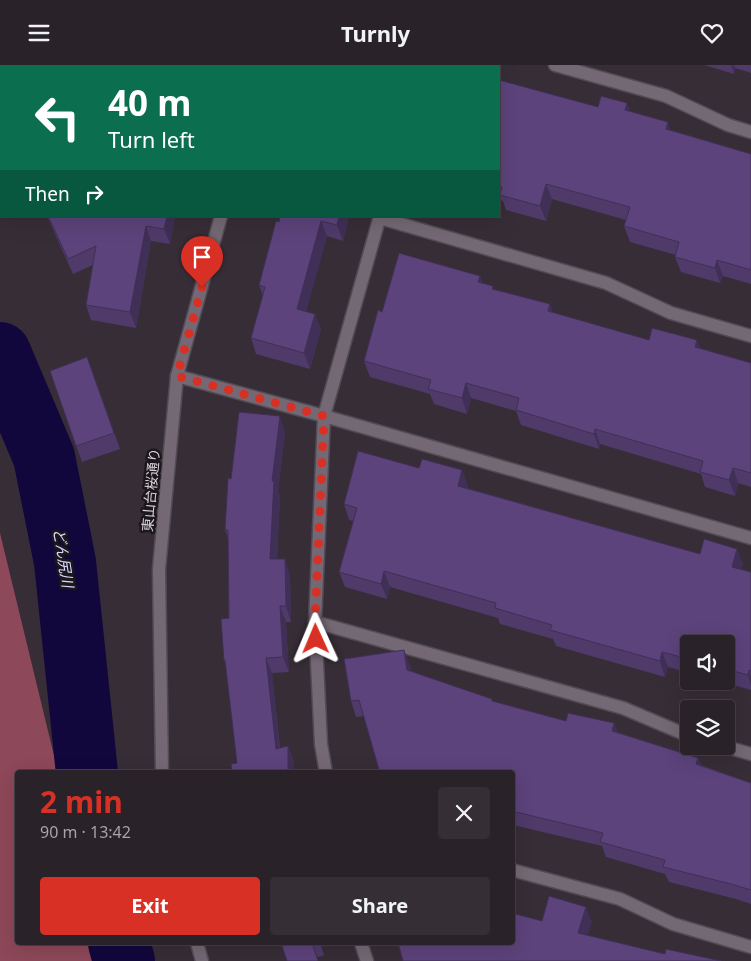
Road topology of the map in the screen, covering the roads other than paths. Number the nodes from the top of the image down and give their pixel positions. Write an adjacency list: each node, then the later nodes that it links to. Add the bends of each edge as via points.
1 (555, 65): 2 (street, via 666,96 728,125)
2 (751, 132)
3 (221, 217): 6 (street, 東山台桜通り)
4 (380, 217): 5 (street, via 606,283 671,313); 7 (street)
5 (751, 336)
6 (177, 376): 7 (street); 13 (street, 東山台桜通り, via 159,569)
7 (324, 416): 8 (street); 9 (street)
8 (751, 539)
9 (315, 622): 10 (street, via 623,707); 14 (street, via 321,744)
10 (680, 732)
11 (735, 749): 12 (street)
12 (751, 754)
13 (162, 770)
14 (325, 770)
15 (515, 872): 18 (street, via 620,899 673,924)
16 (198, 945): 19 (street)
17 (362, 945): 20 (street)
18 (751, 947)
19 (202, 961)
20 (367, 961)

